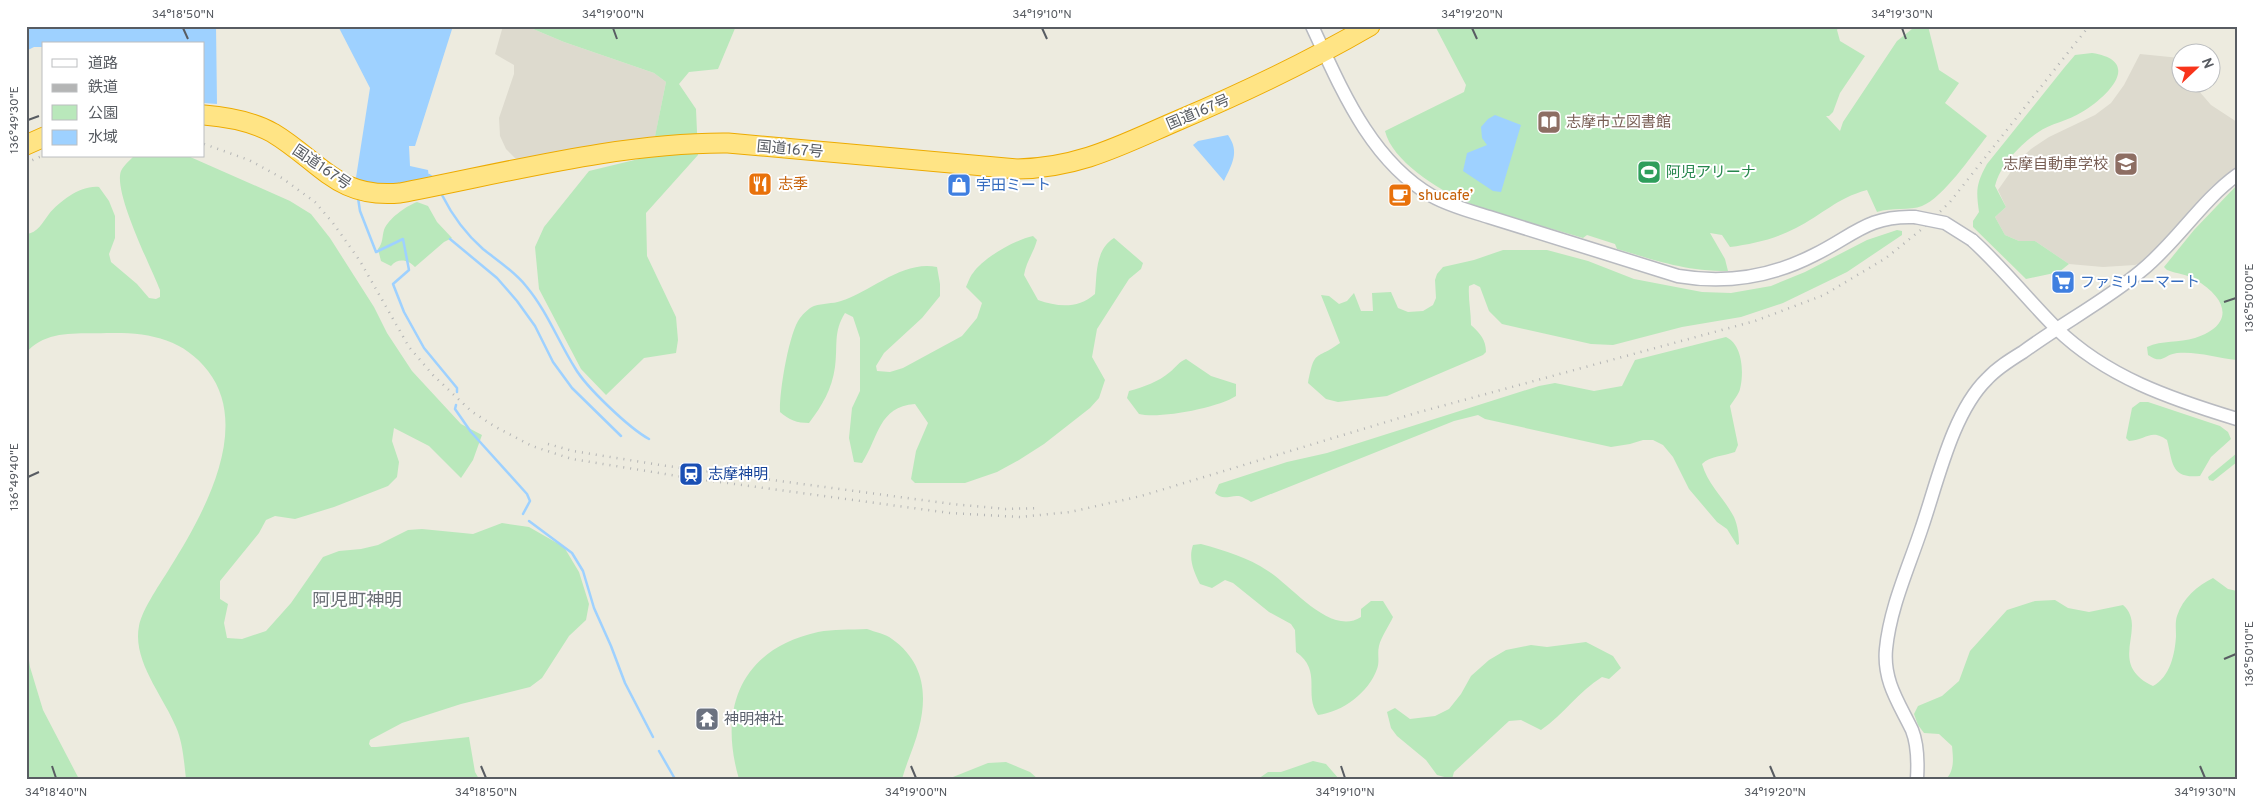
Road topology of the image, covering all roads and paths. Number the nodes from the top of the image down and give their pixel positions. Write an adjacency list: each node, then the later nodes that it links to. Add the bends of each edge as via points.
1 (1312, 26): 3 (street)
2 (1370, 26): 3 (highway, 国道167号)
3 (1324, 52): 4 (highway, 国道167号, via 1242,93 1100,154 1043,169 705,143 637,148 400,193 370,194 337,181 285,141 258,126 242,120); 8 (street, bridge, via 1370,138 1392,162 1432,195 1468,211 1678,276 1708,280 1764,275 1814,256 1875,221 1915,217 1945,223 1972,240)
4 (205, 115)
5 (42, 138): 6 (highway)
6 (26, 145)
7 (2237, 175): 8 (street, via 2151,263)
8 (2056, 328): 9 (street, via 2102,366 2128,380); 10 (street, via 1997,370 1968,402 1953,436 1897,599 1886,650 1886,669 1889,684 1914,739 1918,762)
9 (2237, 420)
10 (1916, 779)

